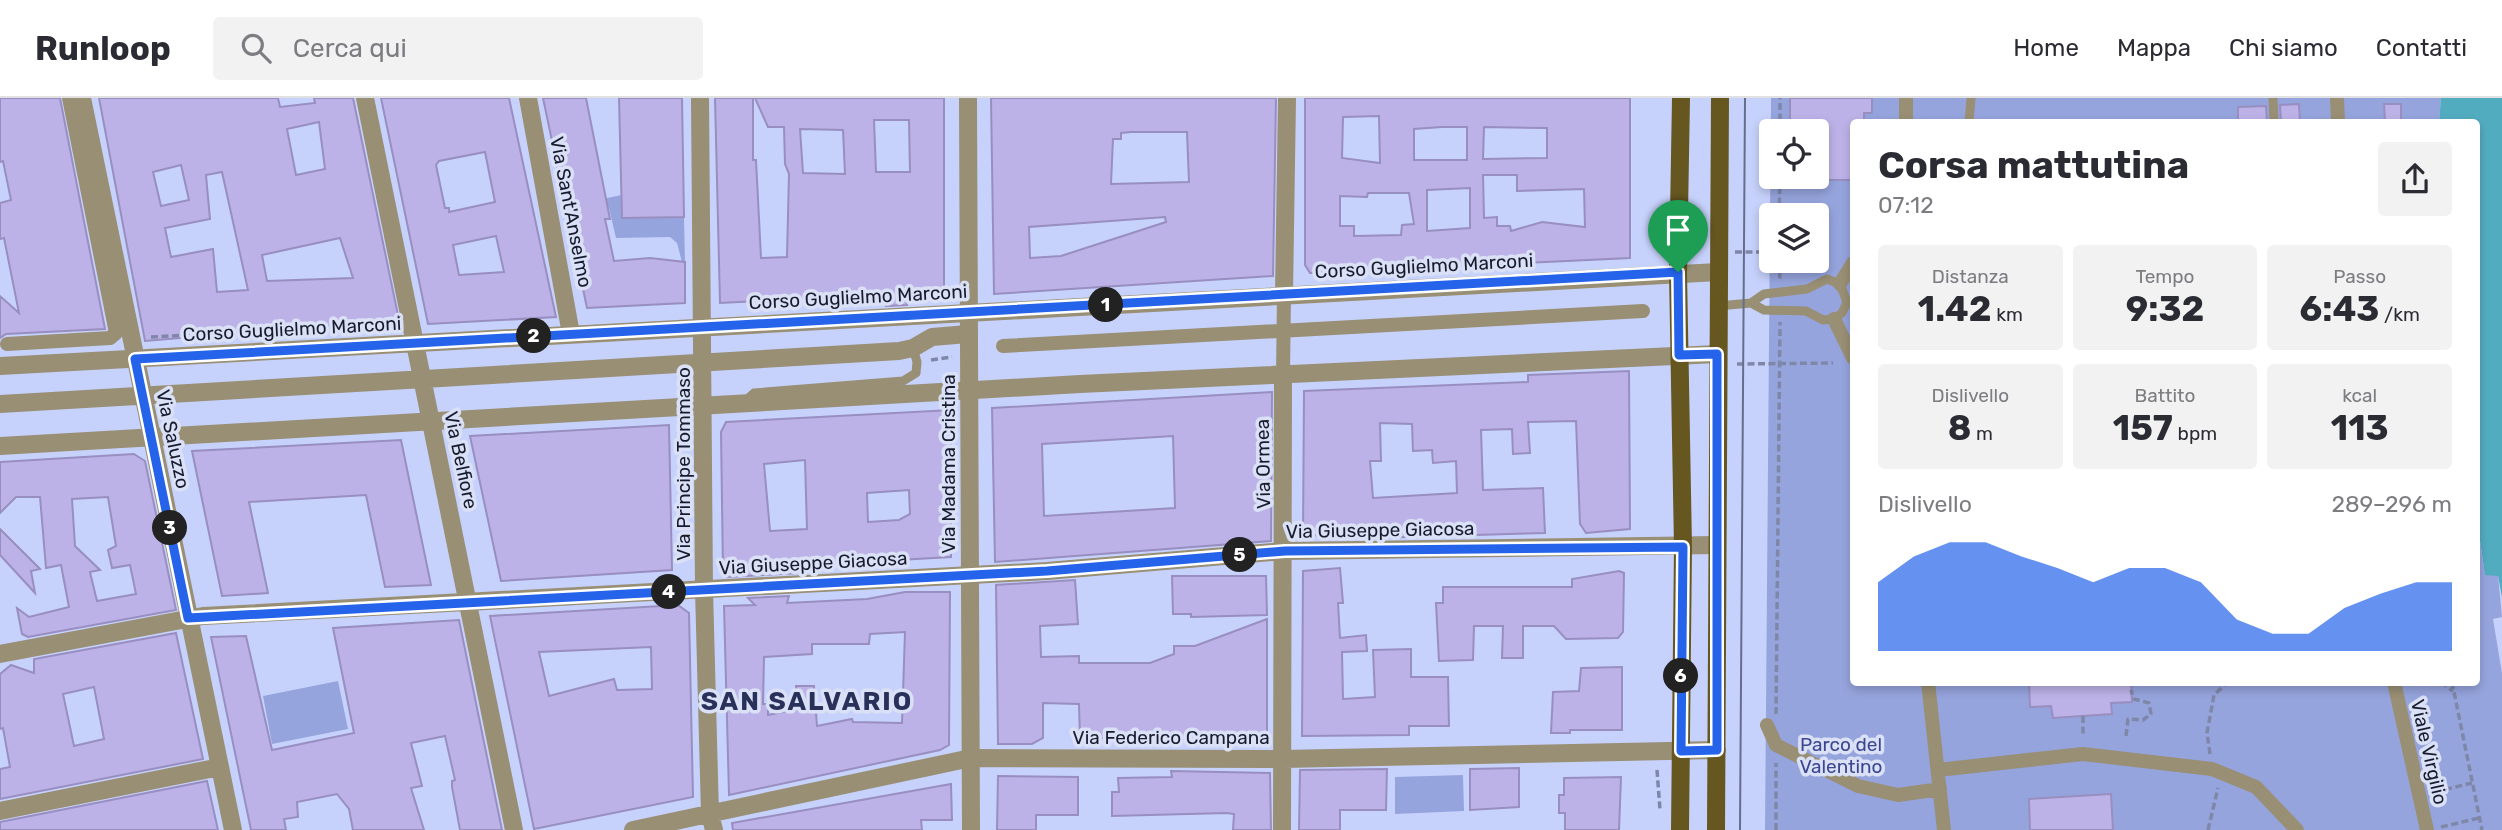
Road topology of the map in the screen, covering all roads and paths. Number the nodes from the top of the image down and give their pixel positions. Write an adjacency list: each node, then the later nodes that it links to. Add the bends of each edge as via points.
1 (69, 98): 38 (street)
2 (82, 98): 38 (street, Via Saluzzo)
3 (365, 98): 39 (street, Via Belfiore)
4 (528, 98): 36 (street, Via Sant'Anselmo)
5 (700, 98): 34 (street, Via Principe Tommaso)
6 (968, 98): 31 (street, Via Madama Cristina)
7 (1287, 98): 26 (street, Via Ormea)
8 (1681, 98): 21 (main road)
9 (1720, 98): 22 (main road)
10 (1780, 98): 15 (path)
11 (1906, 98): 16 (street)
12 (1970, 98): 17 (lane)
13 (2273, 98): 18 (lane)
14 (2337, 98): 19 (street)
15 (1780, 119)
16 (1906, 119)
17 (1969, 119)
18 (2274, 119)
19 (2338, 119)
20 (1850, 268): 24 (street)
21 (1678, 272): 22 (street, Corso Guglielmo Marconi); 26 (street, Corso Guglielmo Marconi); 45 (main road)
22 (1718, 272): 28 (main road)
23 (1779, 273): 25 (path)
24 (1840, 284): 25 (lane, via 1821,280 1807,289); 33 (lane, via 1847,302)
25 (1780, 293): 27 (lane, via 1764,294)
26 (1284, 294): 31 (street, Corso Guglielmo Marconi); 35 (street, Via Ormea)
27 (1751, 303): 28 (lane); 30 (lane)
28 (1718, 306): 44 (main road)
29 (1643, 311): 35 (street)
30 (1780, 311): 33 (lane, via 1806,311 1823,320); 48 (path)
31 (968, 312): 34 (street, Corso Guglielmo Marconi); 37 (street, Via Madama Cristina)
32 (397, 317): 38 (path, via 395,324)
33 (1834, 319): 43 (street)
34 (702, 327): 36 (street, Corso Guglielmo Marconi); 47 (street, Via Principe Tommaso)
35 (1283, 330): 41 (street); 52 (street, Via Ormea)
36 (570, 334): 39 (street, Corso Guglielmo Marconi)
37 (968, 334): 42 (street, via 932,337); 54 (street, Via Madama Cristina)
38 (124, 336): 40 (street); 46 (street, Via Saluzzo)
39 (414, 343): 46 (street, Corso Guglielmo Marconi); 53 (street, Via Belfiore)
40 (7, 344)
41 (1003, 346)
42 (913, 348): 47 (street); 56 (lane, via 916,373 903,381 754,393)
43 (1850, 352)
44 (1717, 354): 45 (street); 62 (main road)
45 (1679, 355): 52 (street); 63 (main road)
46 (135, 359): 51 (street, Corso Guglielmo Marconi); 55 (street, Via Saluzzo)
47 (704, 362): 53 (street); 58 (street, Via Principe Tommaso)
48 (1781, 363): 49 (path); 50 (path); 81 (path)
49 (1833, 363)
50 (1751, 364)
51 (0, 366)
52 (1283, 374): 54 (street); 64 (street, Via Ormea)
53 (422, 377): 55 (street); 59 (street, Via Belfiore)
54 (968, 390): 56 (street); 65 (street, Via Madama Cristina)
55 (142, 394): 57 (street); 60 (street, Via Saluzzo)
56 (743, 403): 58 (street)
57 (0, 404)
58 (704, 406): 59 (street); 66 (street, Via Principe Tommaso)
59 (432, 421): 60 (street); 67 (street, Via Belfiore)
60 (151, 438): 61 (street); 68 (street, Via Saluzzo)
61 (0, 446)
62 (1716, 545): 63 (street, Via Giuseppe Giacosa); 82 (main road)
63 (1683, 547): 64 (street, Via Giuseppe Giacosa); 83 (main road)
64 (1285, 551): 65 (street, Via Giuseppe Giacosa); 85 (street, Via Ormea)
65 (969, 574): 66 (street, Via Giuseppe Giacosa); 84 (street, Via Madama Cristina)
66 (704, 590): 67 (street, Via Giuseppe Giacosa); 96 (street, Via Principe Tommaso)
67 (468, 603): 68 (street, Via Giuseppe Giacosa); 99 (street, Via Belfiore)
68 (188, 618): 69 (street, Via Giuseppe Giacosa); 87 (street, Via Saluzzo)
69 (0, 654)
70 (1928, 686): 88 (street)
71 (2224, 686): 89 (path, via 2214,695 2207,733)
72 (2395, 686): 92 (street, Viale Virgilio)
73 (2447, 686): 76 (path)
74 (2453, 686): 76 (path)
75 (2132, 691): 80 (path, via 2134,699 2149,703 2151,714 2143,720 2127,719)
76 (2454, 691): 90 (path)
77 (2082, 716): 79 (path)
78 (1767, 724): 81 (street)
79 (2083, 734)
80 (2126, 736)
81 (1776, 745): 91 (street, via 1858,786 1898,795); 105 (path)
82 (1717, 750): 83 (street, Via Federico Campana); 104 (main road)
83 (1681, 751): 85 (street, Via Federico Campana); 103 (main road)
84 (971, 758): 85 (street, Via Federico Campana); 96 (street, Via Federico Campana); 101 (street, Via Madama Cristina)
85 (1283, 759): 102 (street, Via Ormea)
86 (1654, 766): 94 (path, via 1660,776)
87 (219, 767): 93 (street); 98 (street, Via Saluzzo)
88 (1938, 770): 89 (street, via 2083,754); 91 (street)
89 (2217, 771): 107 (path); 108 (street, via 2256,787)
90 (2472, 783): 92 (path); 95 (path)
91 (1940, 789): 106 (street)
92 (2419, 796): 97 (street, Viale Virgilio)
93 (0, 811)
94 (1660, 818)
95 (2479, 818): 97 (path); 109 (path)
96 (712, 822): 100 (street, Via Federico Campana)
97 (2432, 829)
98 (233, 830)
99 (514, 830)
100 (633, 830)
101 (971, 830)
102 (1282, 830)
103 (1680, 830)
104 (1716, 830)
105 (1776, 830)
106 (1944, 830)
107 (2208, 830)
108 (2297, 830)
109 (2482, 830)

